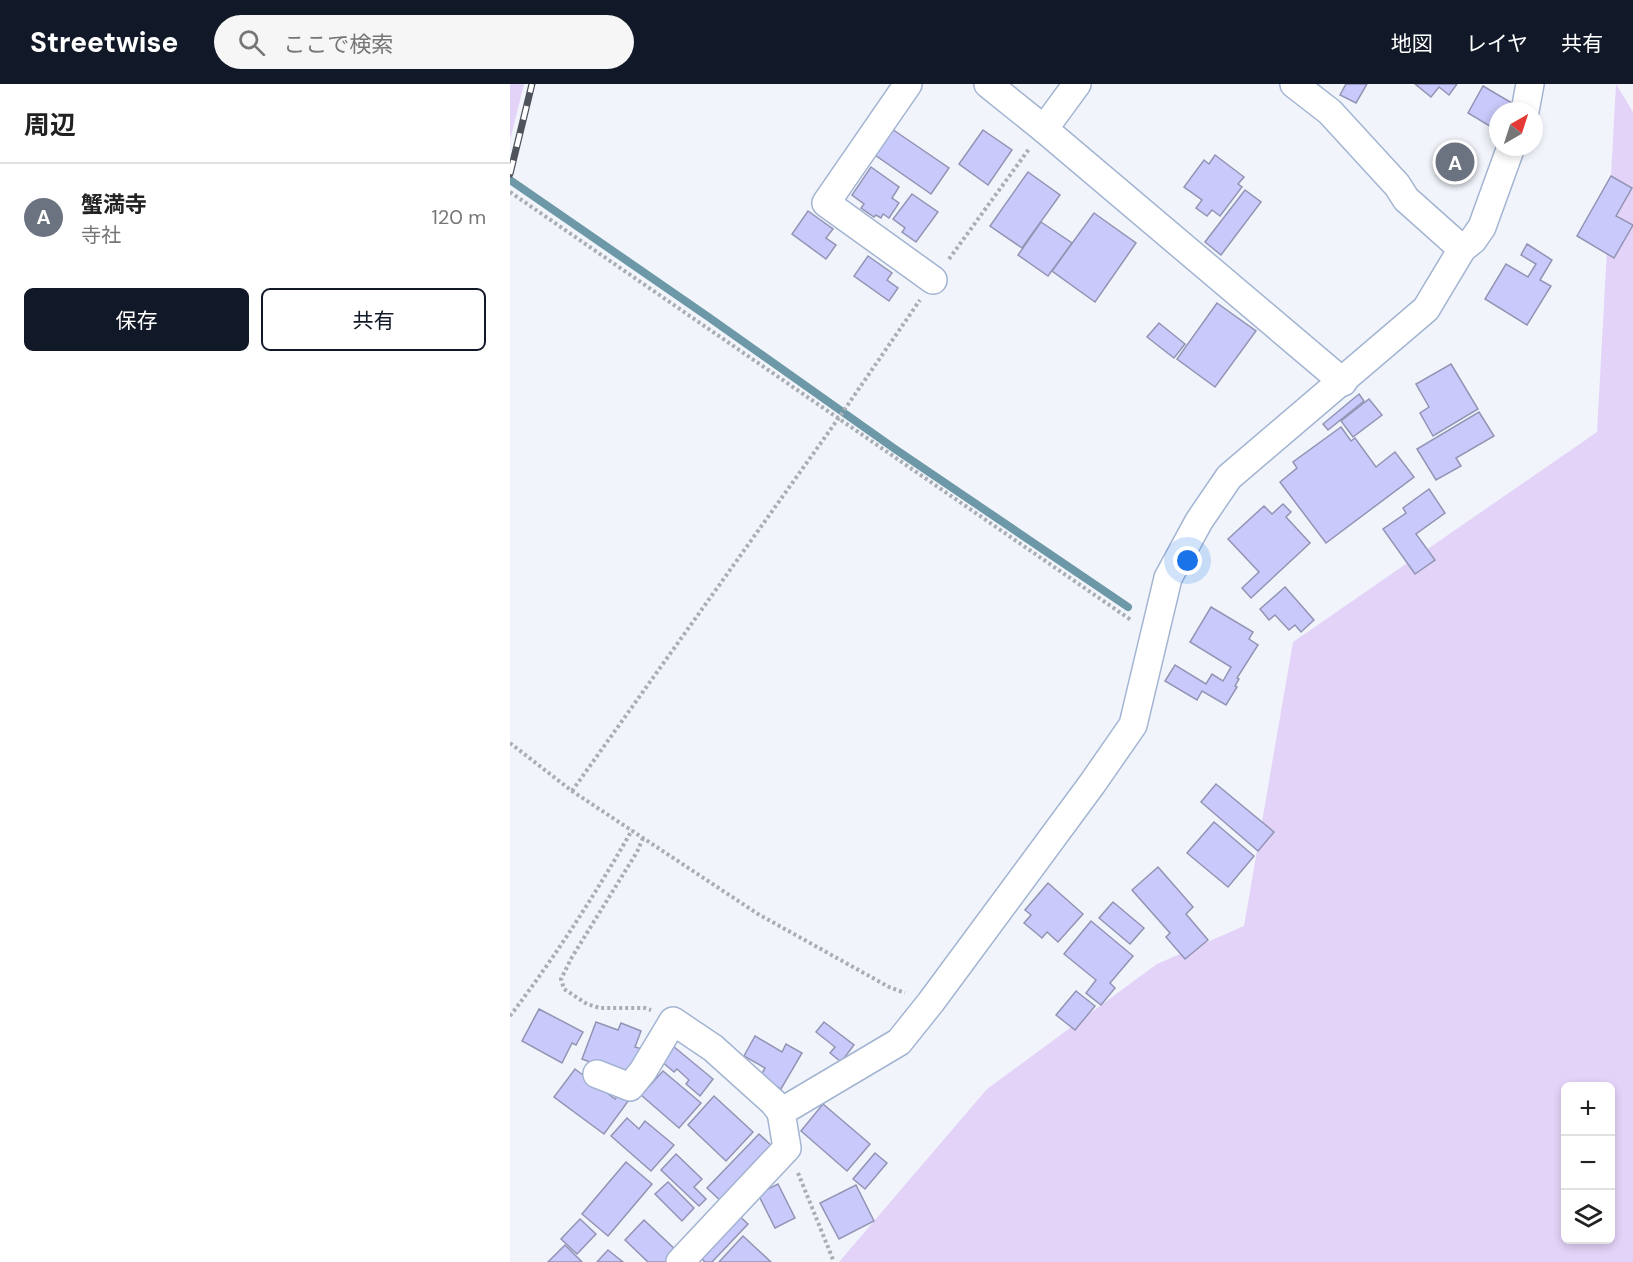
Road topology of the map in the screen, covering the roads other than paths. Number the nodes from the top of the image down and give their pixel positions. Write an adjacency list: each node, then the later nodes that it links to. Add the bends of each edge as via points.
1 (908, 84): 10 (street, via 826,203)
2 (987, 84): 7 (street)
3 (1077, 84): 7 (street)
4 (1294, 84): 9 (street, via 1329,112 1406,199)
5 (1530, 84): 6 (street)
6 (1527, 102)
7 (1044, 129): 11 (street)
8 (1508, 156): 9 (street, via 1482,227)
9 (1462, 249): 11 (street, via 1426,309)
10 (933, 280)
11 (1343, 382): 13 (street, via 1229,477 1199,521 1167,578 1133,725 931,1002 899,1042)
12 (597, 1074): 13 (street, via 630,1087 673,1021 713,1048)
13 (781, 1112): 14 (street, via 787,1148)
14 (680, 1262)

